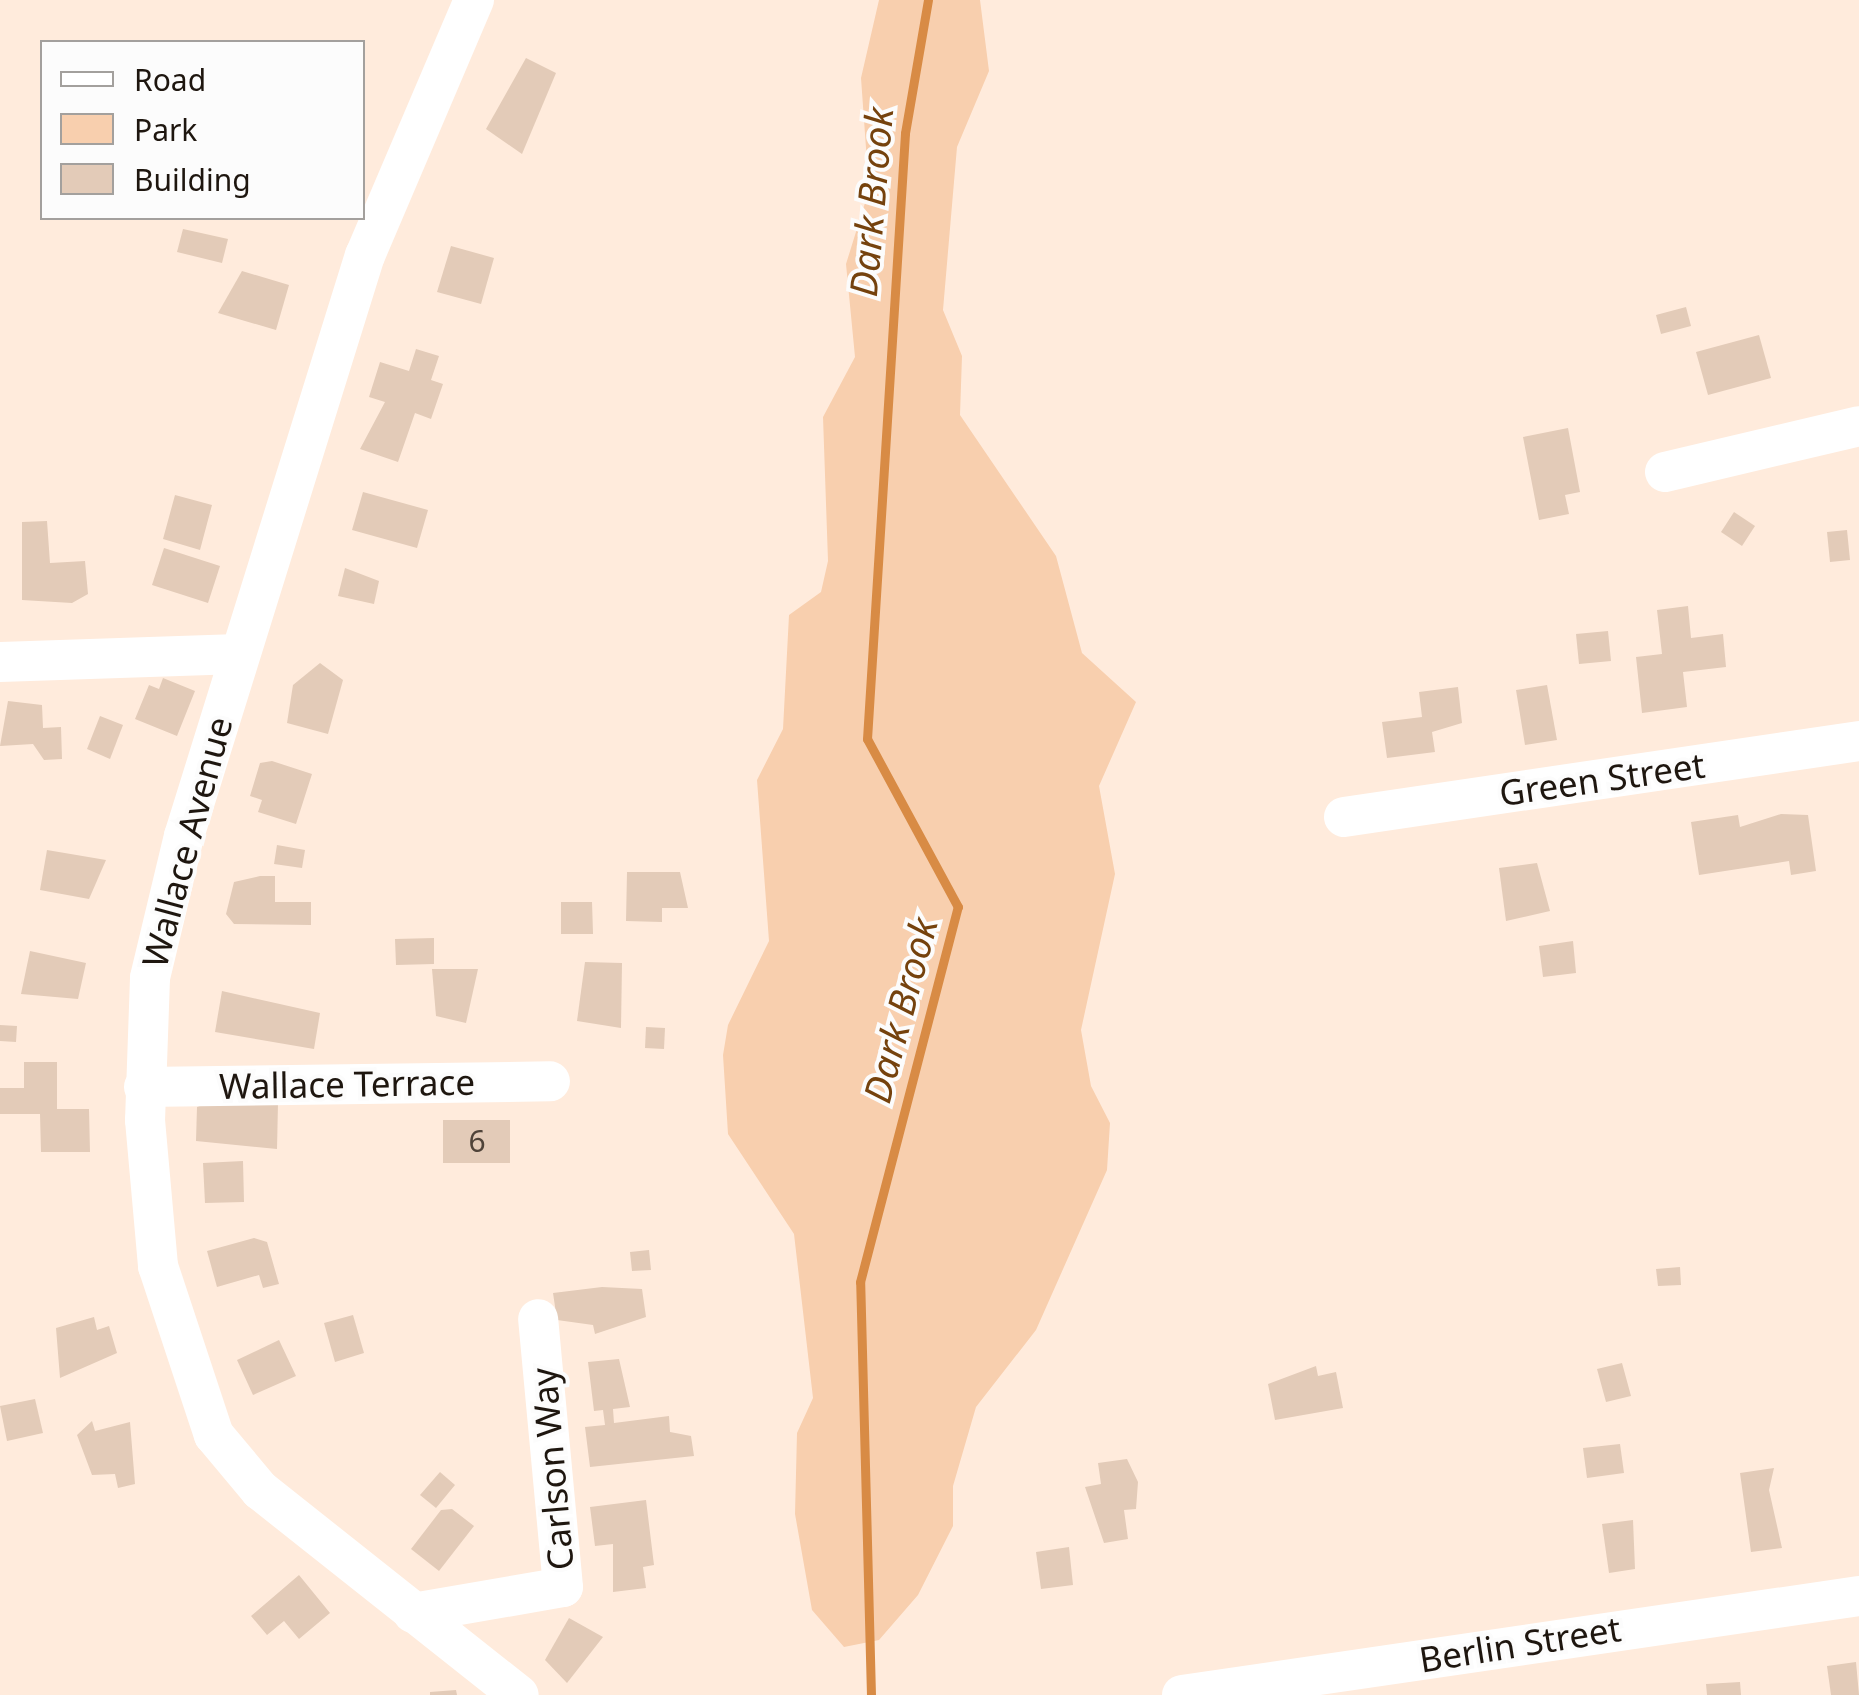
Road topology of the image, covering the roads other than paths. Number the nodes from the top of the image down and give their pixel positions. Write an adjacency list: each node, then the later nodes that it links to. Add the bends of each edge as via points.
1 (474, 0): 4 (street, Wallace Avenue, via 365,255)
2 (1859, 426): 3 (street)
3 (1665, 472)
4 (239, 654): 5 (street); 9 (street, Wallace Avenue, via 163,914)
5 (0, 662)
6 (1859, 742): 7 (street, Green Street)
7 (1344, 817)
8 (550, 1081): 9 (street, Wallace Terrace)
9 (144, 1087): 12 (street, Wallace Avenue, via 158,1266 214,1435 260,1490)
10 (538, 1319): 12 (street, Carlson Way, via 563,1587)
11 (1859, 1596): 14 (street, Berlin Street)
12 (412, 1613): 13 (street, Wallace Avenue)
13 (519, 1695)
14 (1182, 1695)

